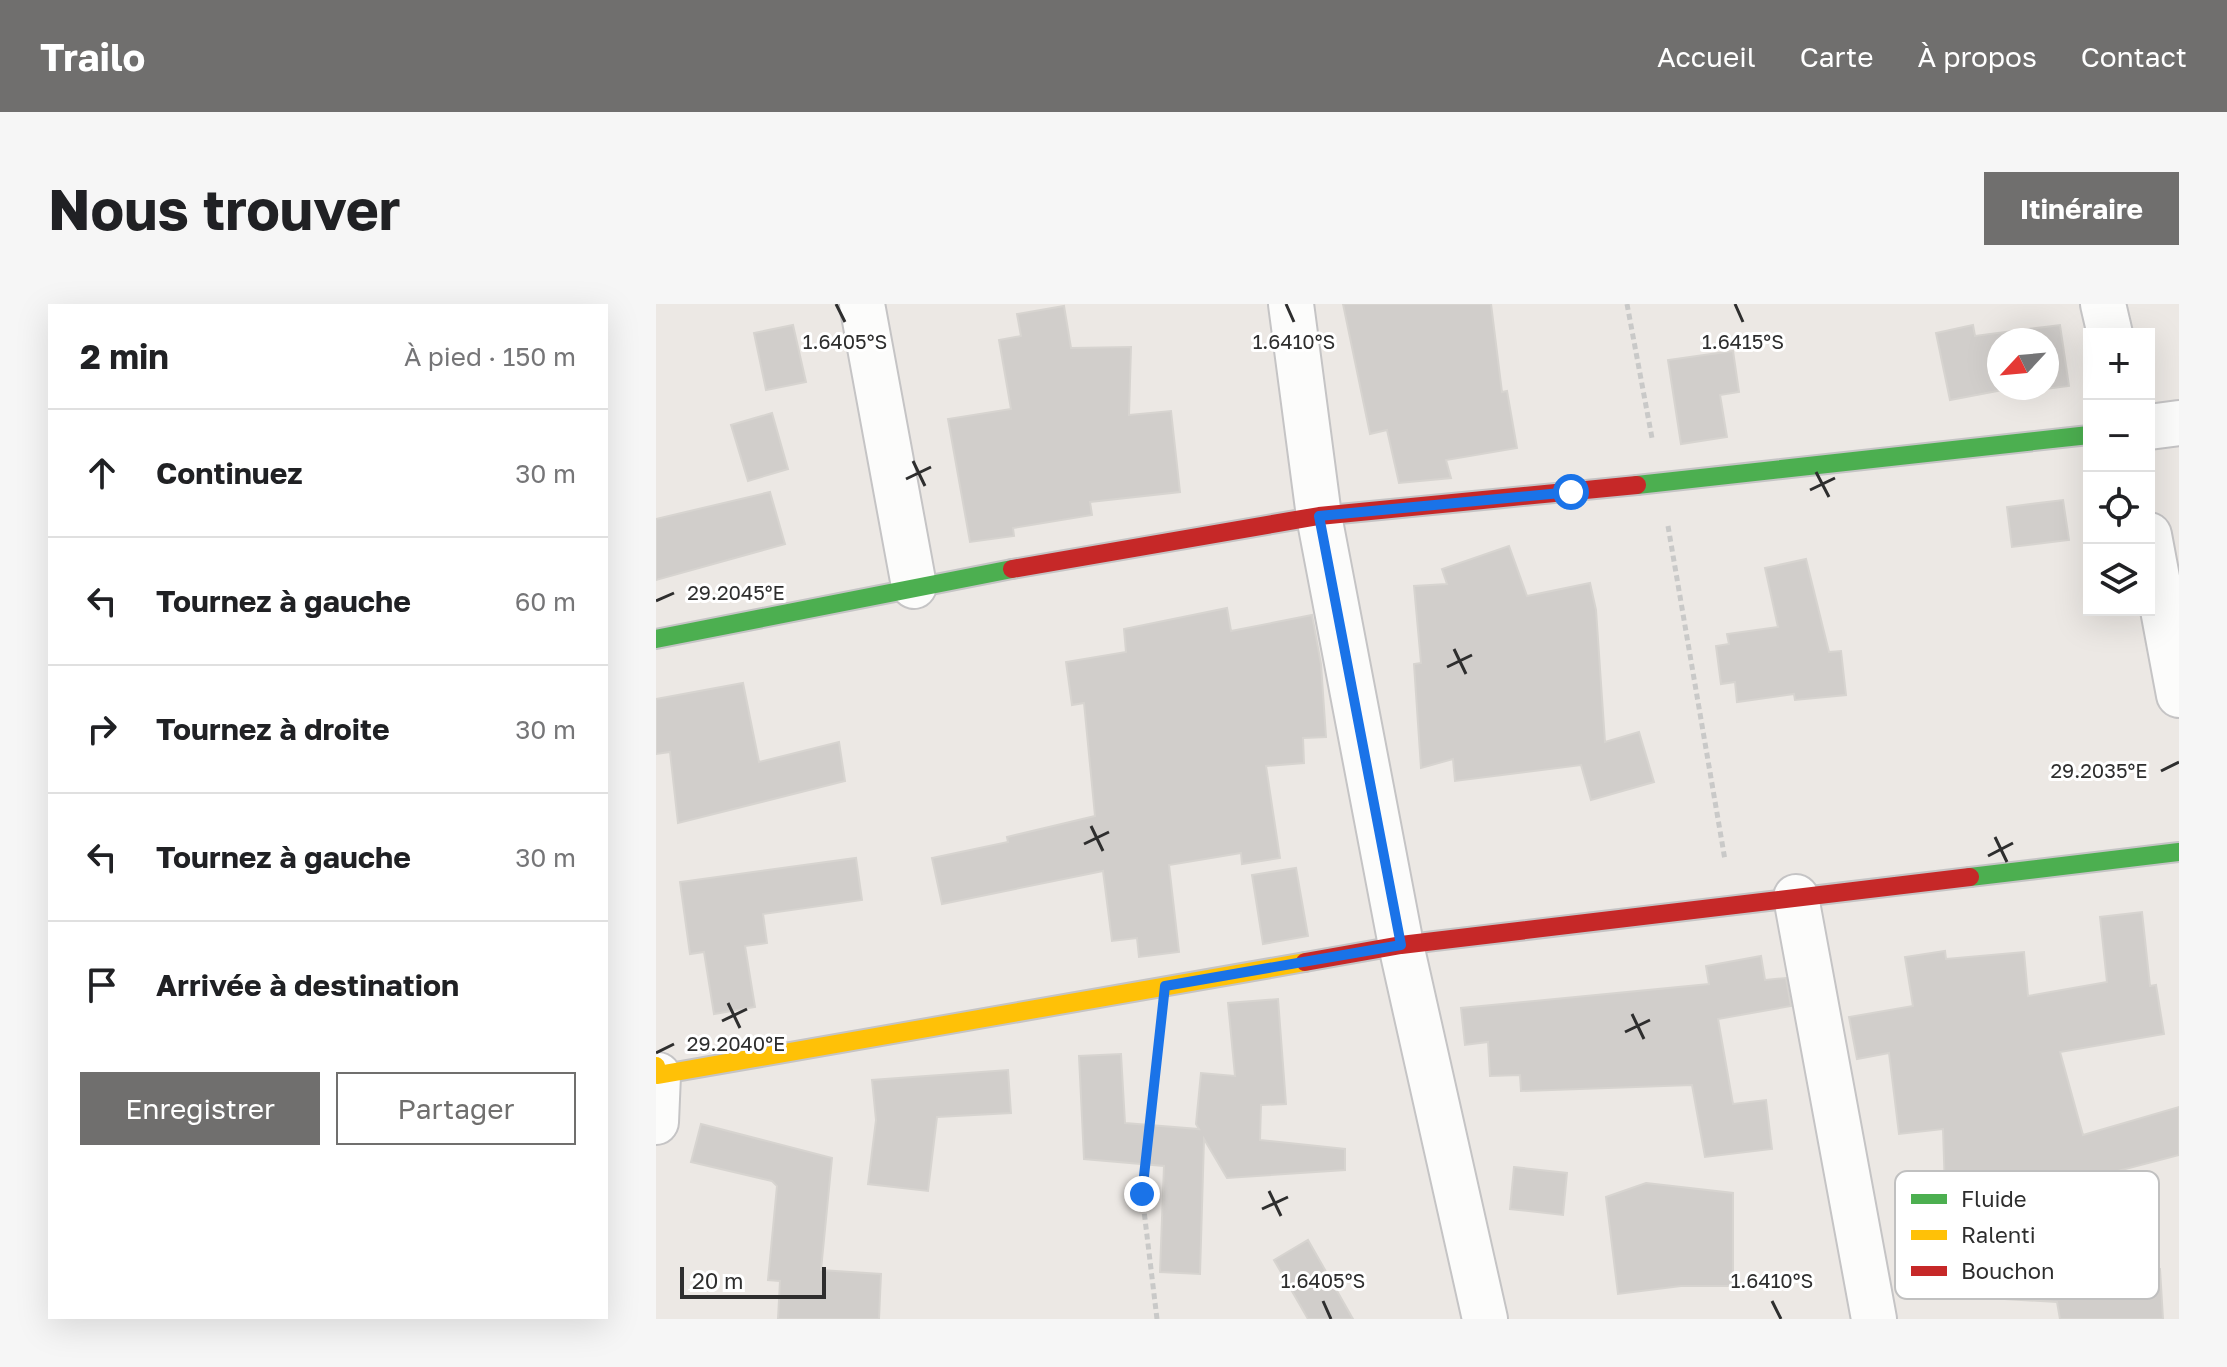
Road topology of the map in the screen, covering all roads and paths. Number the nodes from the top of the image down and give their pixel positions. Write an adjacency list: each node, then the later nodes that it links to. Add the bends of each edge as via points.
1 (862, 304): 12 (street)
2 (1291, 304): 10 (street)
3 (1627, 304): 9 (path)
4 (2103, 304): 5 (street)
5 (2109, 328)
6 (2179, 423): 7 (street)
7 (2155, 426)
8 (2083, 436): 9 (street)
9 (1661, 483): 10 (street); 17 (path)
10 (1319, 516): 12 (street); 18 (street)
11 (2151, 544): 14 (street)
12 (914, 586): 13 (street)
13 (656, 639)
14 (2179, 695)
15 (2179, 852): 16 (street)
16 (1796, 897): 17 (street); 24 (street)
17 (1733, 904): 18 (street)
18 (1401, 945): 19 (street); 23 (street)
19 (1165, 986): 20 (street); 22 (path, via 1142,1194)
20 (657, 1070): 21 (street)
21 (656, 1122)
22 (1157, 1319)
23 (1485, 1319)
24 (1874, 1319)

